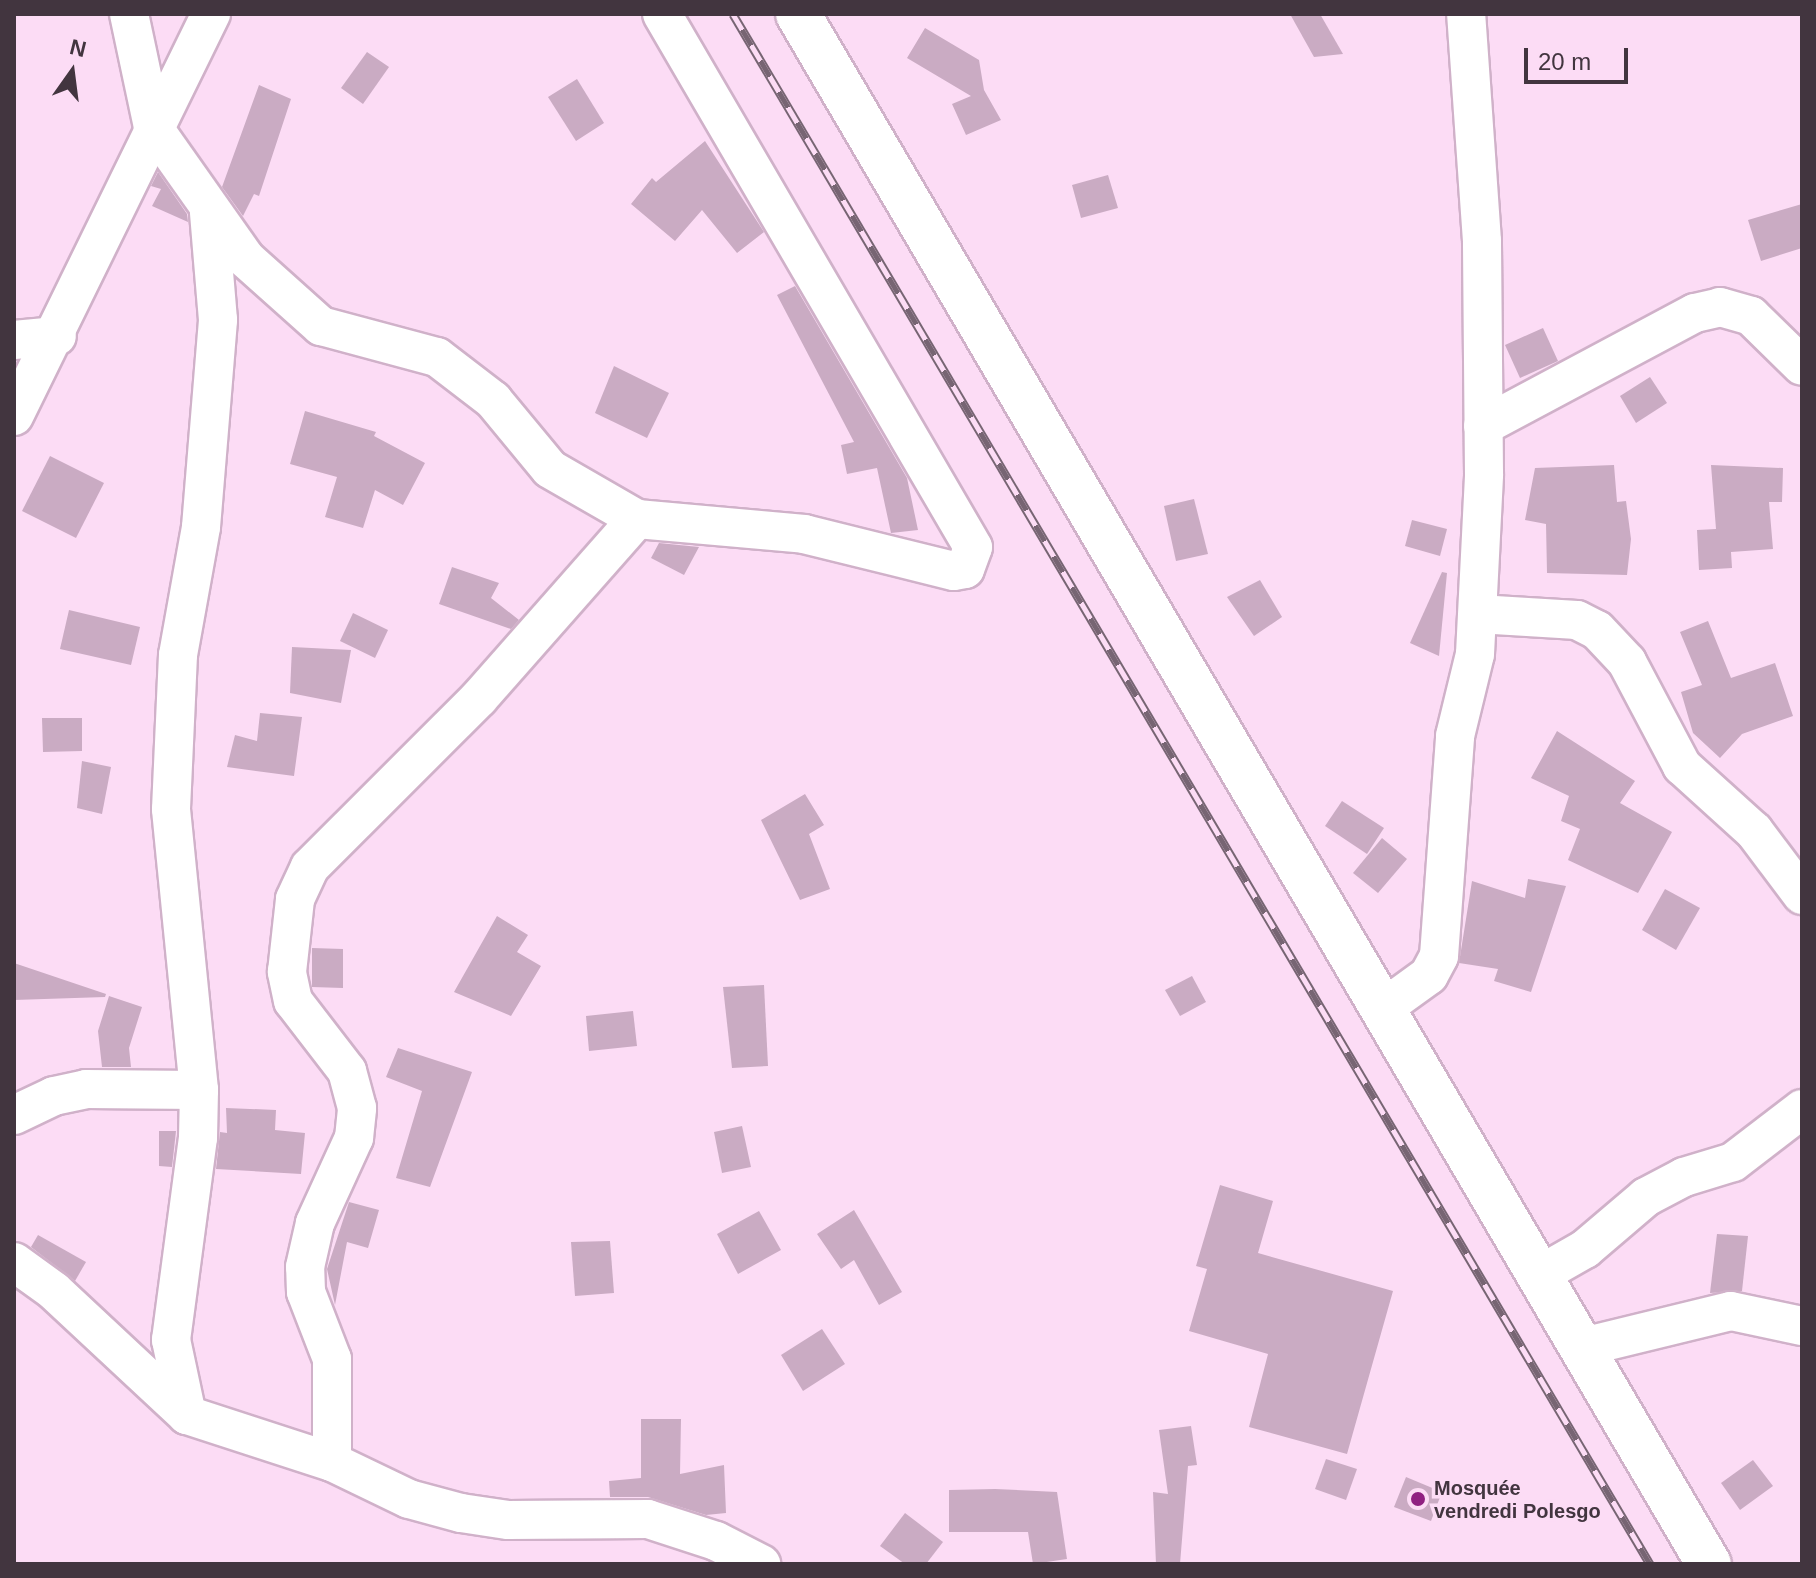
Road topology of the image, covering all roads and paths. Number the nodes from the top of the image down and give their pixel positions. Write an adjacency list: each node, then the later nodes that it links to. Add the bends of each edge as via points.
1 (129, 14): 6 (street)
2 (211, 14): 6 (street)
3 (662, 14): 13 (street, via 973,547 973,559 965,569 954,571 804,534)
4 (1466, 14): 12 (street, via 1482,241)
5 (800, 15): 16 (street)
6 (153, 127): 7 (street); 8 (street)
7 (209, 212): 13 (street, via 246,259 321,326 437,357 493,400 550,469); 17 (street, via 218,320 201,527 178,655 171,809)
8 (57, 336): 9 (street); 11 (street)
9 (14, 340)
10 (1802, 366): 12 (street, via 1751,316 1720,307 1695,313)
11 (14, 416)
12 (1483, 426): 14 (street)
13 (637, 519): 25 (street, via 479,698 310,867 295,899 287,972 293,1001 347,1071 357,1108 354,1138 315,1223 305,1267 306,1292 332,1359)
14 (1478, 614): 15 (street, via 1577,620 1597,630 1627,662 1682,766 1754,831); 16 (street, via 1475,654 1455,736 1439,956 1429,975)
15 (1802, 895)
16 (1385, 1007): 21 (street)
17 (199, 1090): 19 (street, via 86,1089 54,1096); 24 (street, via 198,1138 171,1340)
18 (1802, 1109): 21 (street, via 1733,1162 1684,1177 1646,1197 1585,1249)
19 (14, 1115)
20 (14, 1262): 24 (street, via 54,1291)
21 (1541, 1274): 23 (street)
22 (1802, 1326): 23 (street, via 1731,1311)
23 (1583, 1347): 27 (street)
24 (187, 1415): 25 (street)
25 (332, 1462): 26 (street, via 409,1499 461,1513 508,1520 648,1519 716,1541)
26 (761, 1564)
27 (1709, 1564)

